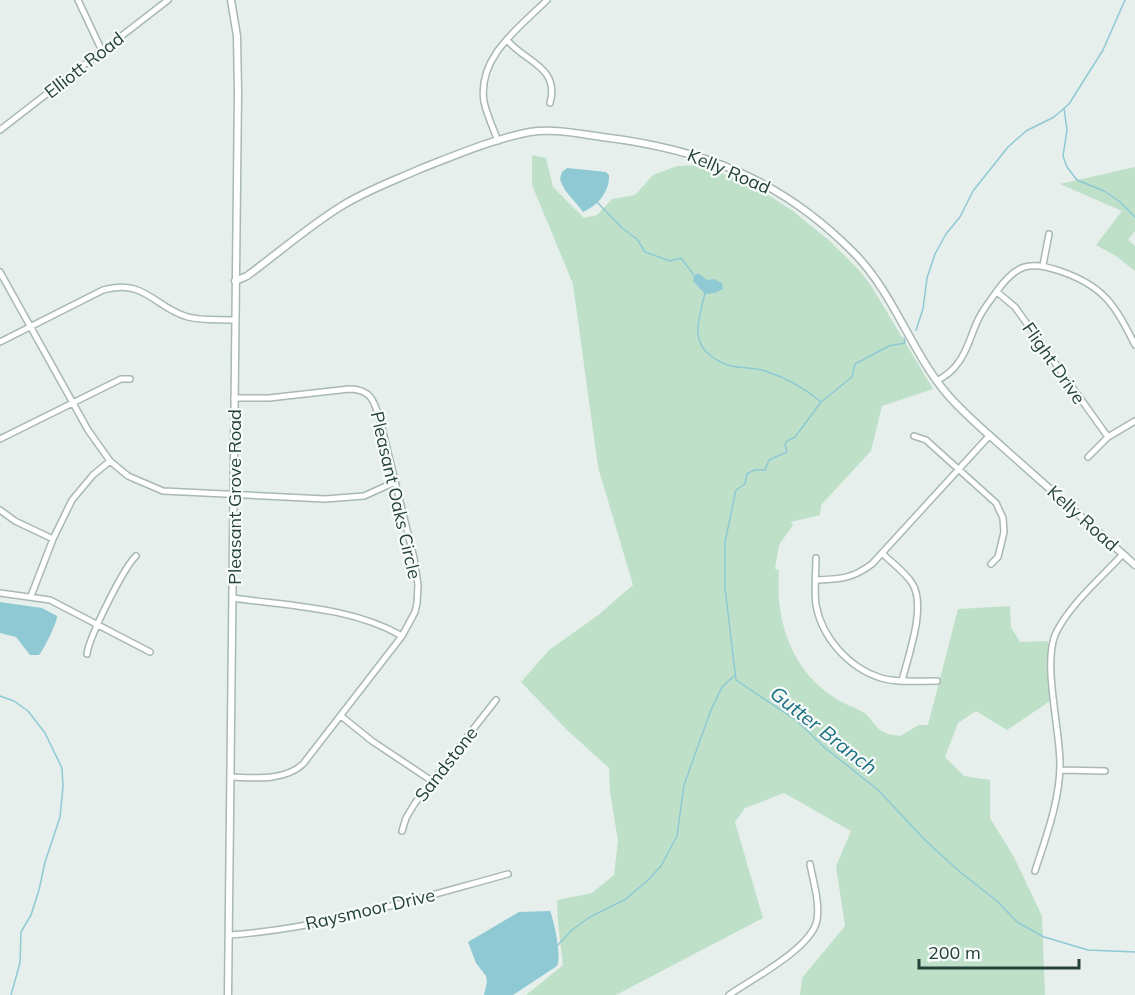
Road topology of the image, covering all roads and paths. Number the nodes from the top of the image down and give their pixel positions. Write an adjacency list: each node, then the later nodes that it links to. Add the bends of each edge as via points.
1 (78, 0): 6 (street)
2 (168, 0): 6 (street, Elliott Road)
3 (231, 0): 13 (street, Pleasant Grove Road, via 238,59)
4 (547, 0): 5 (street)
5 (507, 40): 7 (street, via 547,74 552,91); 9 (street, via 491,59 484,81 485,105)
6 (102, 51): 8 (street, Elliott Road)
7 (550, 103)
8 (0, 130)
9 (498, 141): 13 (street, Kelly Road, via 357,197); 20 (street, Kelly Road, via 545,131 647,143 711,160 769,186 824,226 866,267)
10 (1049, 234): 11 (street)
11 (1043, 265): 14 (street, via 1018,269); 18 (street, via 1100,291 1118,311)
12 (0, 272): 16 (street)
13 (236, 281): 15 (street, Pleasant Grove Road)
14 (997, 292): 20 (street, via 981,313 959,362); 26 (street, Flight Drive, via 1015,307)
15 (235, 320): 16 (street, via 186,317 139,291 117,286); 21 (street, Pleasant Grove Road)
16 (31, 327): 17 (street); 22 (street)
17 (0, 342)
18 (1135, 345)
19 (130, 379): 22 (street, via 121,379)
20 (937, 381): 24 (street, Kelly Road)
21 (234, 398): 31 (street, Pleasant Oaks Circle, via 349,389 365,392 375,406); 32 (street, Pleasant Grove Road)
22 (73, 403): 27 (street); 29 (street)
23 (1135, 421): 26 (street)
24 (990, 435): 30 (street); 36 (street, Kelly Road)
25 (914, 436): 30 (street, via 926,440)
26 (1108, 437): 28 (street)
27 (0, 439)
28 (1088, 457)
29 (110, 461): 32 (street, via 128,476 163,491); 34 (street, via 75,495)
30 (958, 469): 35 (street); 39 (street, via 996,503 1004,518 998,557)
31 (395, 482): 32 (street, via 343,499); 46 (street, Pleasant Oaks Circle, via 418,585 415,612)
32 (233, 494): 44 (street, Pleasant Grove Road)
33 (0, 510): 34 (street)
34 (53, 539): 43 (street)
35 (882, 553): 41 (street, via 858,574); 49 (street, via 912,583 918,600)
36 (1123, 554): 40 (street, Kelly Road); 53 (street, via 1066,616 1053,641)
37 (136, 556): 45 (street)
38 (816, 558): 41 (street)
39 (991, 564)
40 (1135, 565)
41 (816, 580): 49 (street, via 819,615 836,647 856,666 881,678)
42 (0, 593): 43 (street)
43 (31, 596): 45 (street, via 60,604)
44 (233, 598): 46 (street, via 350,616); 55 (street, Pleasant Grove Road)
45 (98, 624): 47 (street); 48 (street)
46 (402, 636): 52 (street, Pleasant Oaks Circle)
47 (150, 652)
48 (87, 654)
49 (902, 681): 50 (street)
50 (937, 681)
51 (496, 700): 56 (street, Sandstone)
52 (341, 716): 55 (street, Pleasant Oaks Circle, via 310,757 292,772); 56 (street)
53 (1060, 770): 54 (street); 59 (street, via 1055,803)
54 (1105, 771)
55 (231, 777): 61 (street, Pleasant Grove Road)
56 (432, 781): 57 (street, Sandstone, via 415,803)
57 (402, 831)
58 (810, 864): 63 (street, via 818,913 811,934 798,949)
59 (1035, 871)
60 (508, 874): 61 (street, Raysmoor Drive, via 371,912)
61 (230, 935): 62 (street, Pleasant Grove Road)
62 (228, 995)
63 (729, 995)

